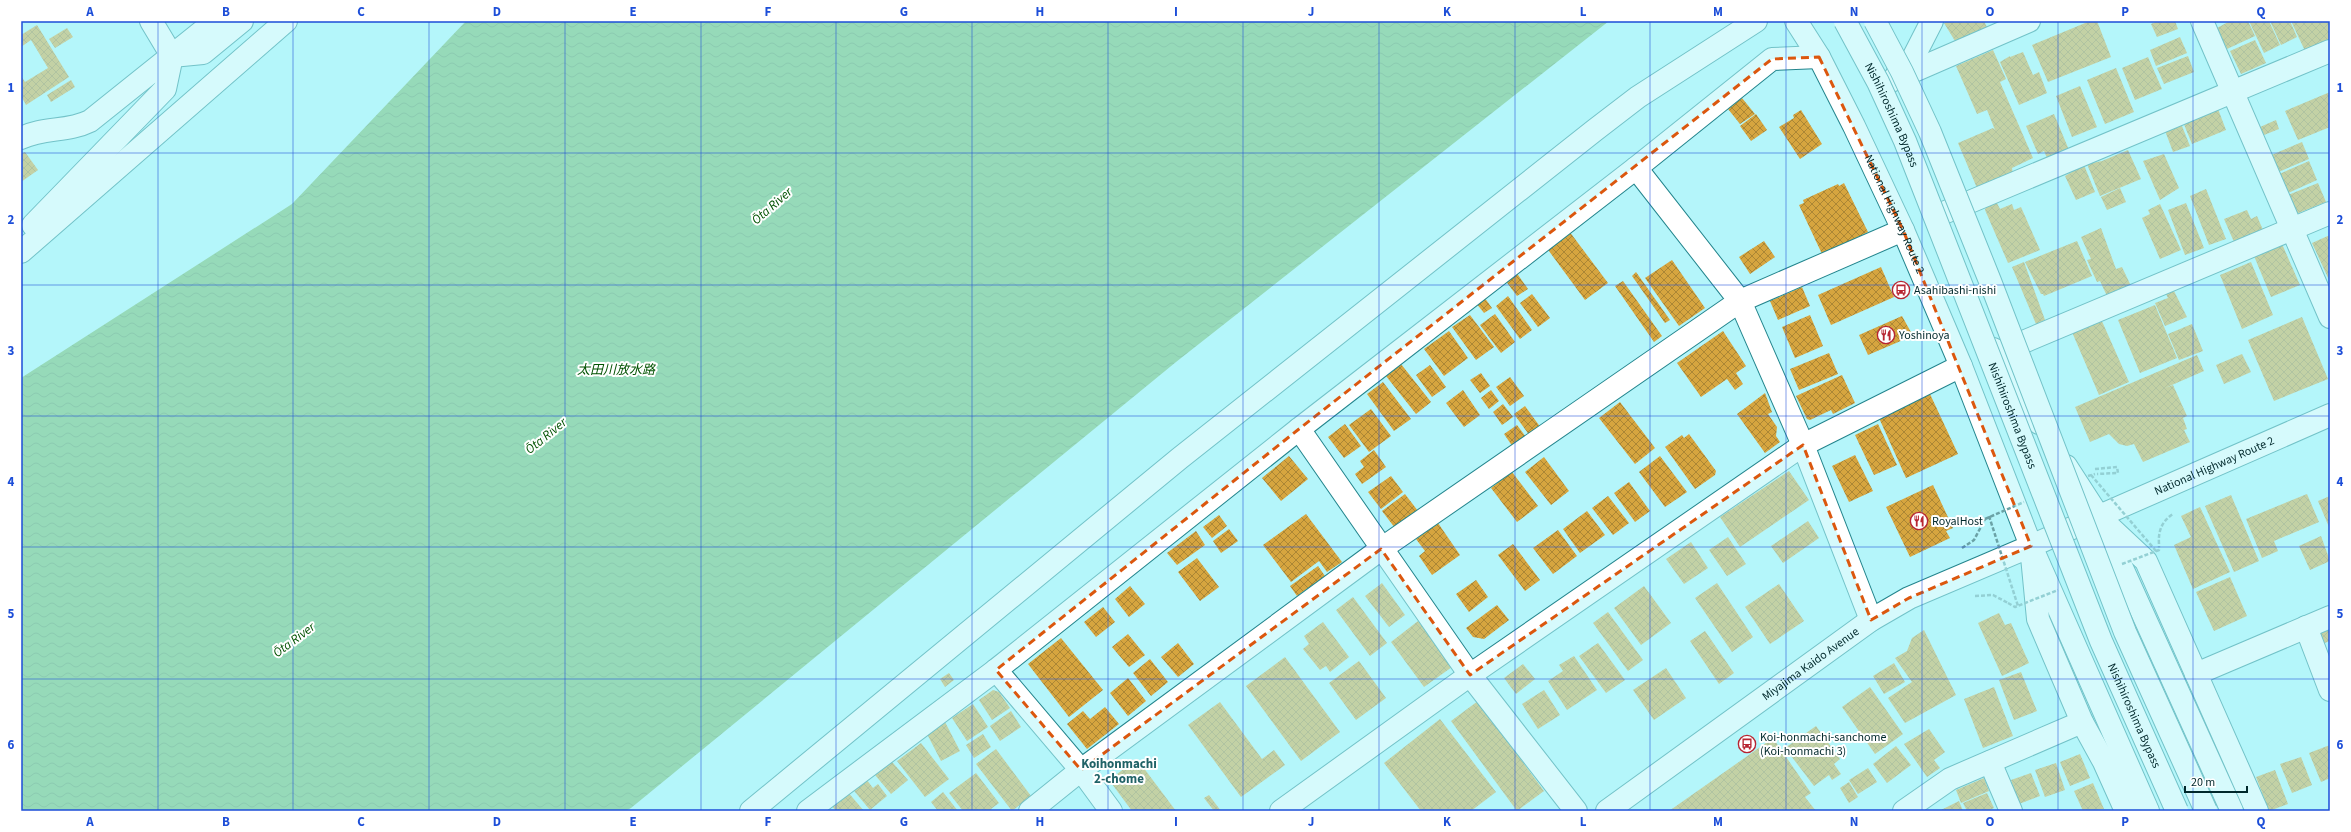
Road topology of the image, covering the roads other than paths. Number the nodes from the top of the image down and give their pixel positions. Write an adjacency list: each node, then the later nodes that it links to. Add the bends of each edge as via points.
1 (151, 21): 14 (main road)
2 (215, 21): 14 (main road)
3 (242, 21): 14 (main road, via 203,53)
4 (286, 21): 25 (main road)
5 (1756, 21): 46 (main road, via 1638,97 1576,145 1174,463)
6 (1796, 21): 15 (main road, National Highway Route 2)
7 (1845, 21): 57 (main road, Nishihiroshima Bypass, bridge, via 1905,141 2101,640)
8 (1852, 21): 16 (main road)
9 (1875, 21): 58 (main road, bridge, via 1930,132 2125,632)
10 (1932, 21): 16 (main road, via 1911,62)
11 (2029, 21): 16 (main road)
12 (2202, 21): 17 (main road)
13 (2330, 51): 17 (main road)
14 (172, 56): 18 (main road, via 80,126 36,132); 24 (main road, via 165,89)
15 (1819, 58): 19 (main road, via 1772,59); 23 (main road, National Highway Route 2)
16 (1884, 84): 21 (main road)
17 (2233, 93): 21 (main road); 22 (main road)
18 (22, 137)
19 (1636, 168): 26 (main road); 31 (main road)
20 (2330, 213): 22 (main road)
21 (1941, 214): 28 (main road)
22 (2292, 229): 27 (main road); 28 (main road)
23 (1904, 230): 26 (main road); 29 (main road, National Highway Route 2)
24 (21, 238)
25 (21, 252)
26 (1740, 301): 32 (main road); 35 (main road)
27 (2330, 317)
28 (1995, 354): 33 (main road)
29 (1961, 366): 32 (main road); 34 (main road, National Highway Route 2)
30 (2330, 416): 33 (main road, National Highway Route 2)
31 (1299, 429): 35 (main road); 39 (main road)
32 (1803, 445): 37 (main road); 41 (main road)
33 (2099, 517): 34 (main road, National Highway Route 2); 40 (main road, via 2146,561); 59 (main road)
34 (2031, 546): 37 (main road, Miyajima Kaido Avenue, via 1908,598); 43 (main road, via 2038,619); 56 (main road)
35 (1382, 548): 41 (main road); 45 (main road)
36 (2330, 617): 38 (main road)
37 (1871, 620): 52 (main road, Miyajima Kaido Avenue)
38 (2306, 627): 40 (main road); 42 (main road)
39 (996, 670): 45 (main road); 47 (main road)
40 (2196, 674): 60 (main road)
41 (1470, 675): 50 (main road); 51 (main road)
42 (2330, 690)
43 (2082, 722): 44 (main road); 55 (main road)
44 (1990, 762): 53 (main road, via 1950,779); 54 (main road)
45 (1081, 770): 48 (main road); 49 (main road)
46 (754, 810)
47 (808, 811)
48 (1030, 811)
49 (1111, 811)
50 (1281, 811)
51 (1576, 811)
52 (1607, 811)
53 (1904, 811)
54 (2011, 811)
55 (2126, 811)
56 (2148, 811)
57 (2177, 811)
58 (2206, 811)
59 (2232, 811)
60 (2257, 811)

